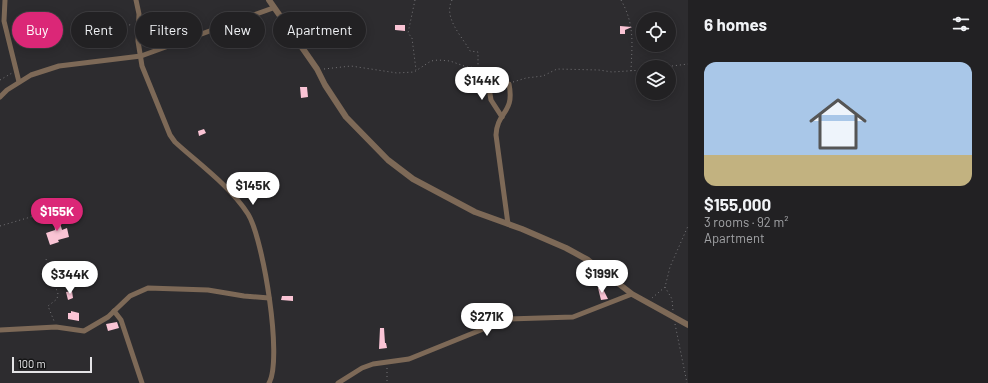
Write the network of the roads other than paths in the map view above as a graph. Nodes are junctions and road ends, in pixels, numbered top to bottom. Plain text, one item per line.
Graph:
1 (5, 0) edge
2 (136, 0) edge
3 (268, 0) edge
4 (273, 8) junction
5 (141, 56) junction
6 (487, 76) road end
7 (18, 82) junction
8 (509, 84) road end
9 (0, 97) edge
10 (502, 117) junction
11 (508, 224) junction
12 (632, 294) junction
13 (269, 298) junction
14 (114, 311) junction
15 (688, 325) edge
16 (0, 330) edge
17 (142, 383) edge
18 (268, 383) edge
19 (338, 383) edge

1 - 7 street
2 - 5 street
3 - 4 street
4 - 5 street
4 - 11 street
5 - 7 street
5 - 13 street
6 - 10 street
7 - 9 street
8 - 10 street
10 - 11 street
11 - 12 street
12 - 15 street
12 - 19 street
13 - 14 street
13 - 18 street
14 - 16 street
14 - 17 street

